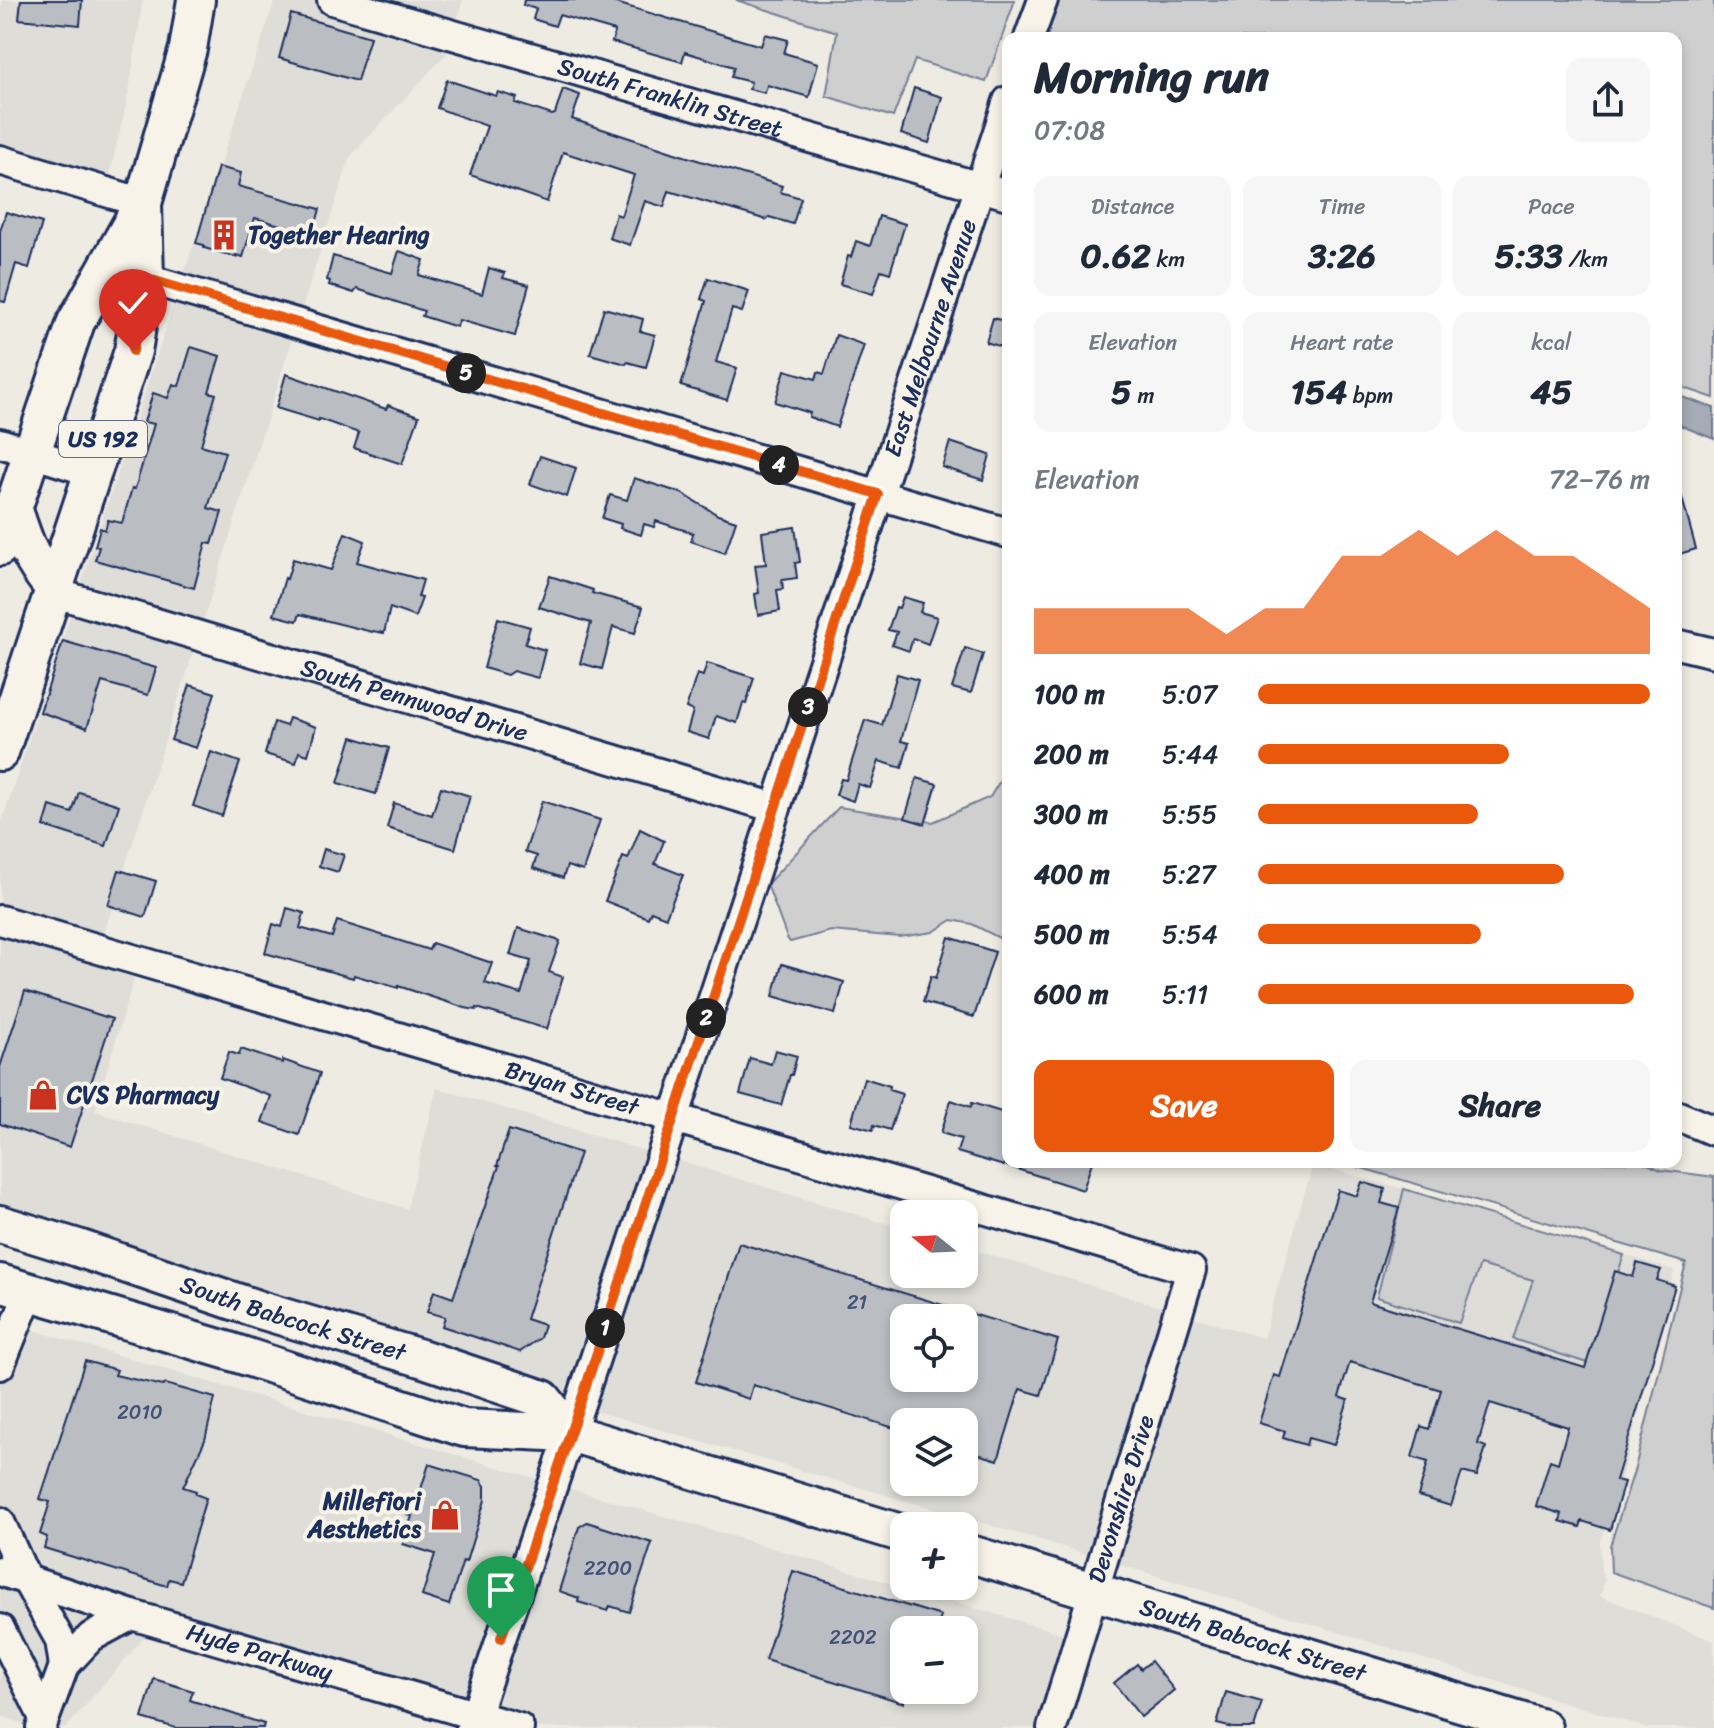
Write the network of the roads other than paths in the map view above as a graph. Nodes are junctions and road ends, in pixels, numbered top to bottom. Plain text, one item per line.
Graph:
1 (196, 0) edge
2 (332, 0) edge
3 (1043, 0) edge
4 (1031, 32) edge
5 (1002, 118) edge
6 (0, 160) edge
7 (978, 187) junction
8 (1002, 193) edge
9 (143, 203) junction
10 (106, 267) junction
11 (145, 278) junction
12 (16, 448) edge
13 (92, 472) junction
14 (878, 494) junction
15 (13, 507) junction
16 (1002, 531) edge
17 (0, 547) edge
18 (53, 590) junction
19 (1682, 645) edge
20 (1714, 653) edge
21 (0, 752) edge
22 (776, 808) junction
23 (0, 920) edge
24 (1682, 1118) edge
25 (673, 1119) junction
26 (1714, 1131) edge
27 (0, 1224) edge
28 (1191, 1270) joint
29 (15, 1288) edge
30 (0, 1365) edge
31 (570, 1433) junction
32 (0, 1522) edge
33 (890, 1530) edge
34 (978, 1556) edge
35 (13, 1575) edge
36 (1094, 1591) junction
37 (132, 1615) junction
38 (0, 1629) edge
39 (64, 1666) junction
40 (473, 1721) edge
41 (43, 1723) edge
42 (519, 1728) edge
43 (1052, 1728) edge
44 (1543, 1728) edge

1 - 9 main road, US 192
2 - 7 street, South Franklin Street
3 - 4 street
5 - 7 street, East Melbourne Avenue
6 - 9 street
7 - 8 street, South Franklin Street
7 - 14 street, East Melbourne Avenue
9 - 10 main road, US 192
9 - 11 main road, US 192
10 - 11 street
10 - 12 main road, US 192
11 - 13 main road, US 192
11 - 14 street
12 - 13 street
12 - 15 main road, US 192
13 - 18 main road, US 192
14 - 16 street
14 - 22 street, East Melbourne Avenue
15 - 17 main road, US 192
15 - 18 main road
18 - 21 main road, US 192
18 - 22 street, South Pennwood Drive
19 - 20 street
22 - 25 street, East Melbourne Avenue
23 - 25 street, Bryan Street
24 - 26 street
25 - 28 street, Bryan Street
25 - 31 street, East Melbourne Avenue
27 - 31 main road, South Babcock Street
28 - 36 street, Devonshire Drive
29 - 30 street
29 - 31 main road
31 - 33 main road
31 - 40 street, East Melbourne Avenue
32 - 35 street
34 - 36 main road, South Babcock Street
35 - 37 street, Hyde Parkway
35 - 39 street
36 - 43 street, Devonshire Drive
36 - 44 main road, South Babcock Street
37 - 39 street
37 - 40 street, Hyde Parkway
38 - 41 street
39 - 41 street
40 - 42 street, Hyde Parkway

